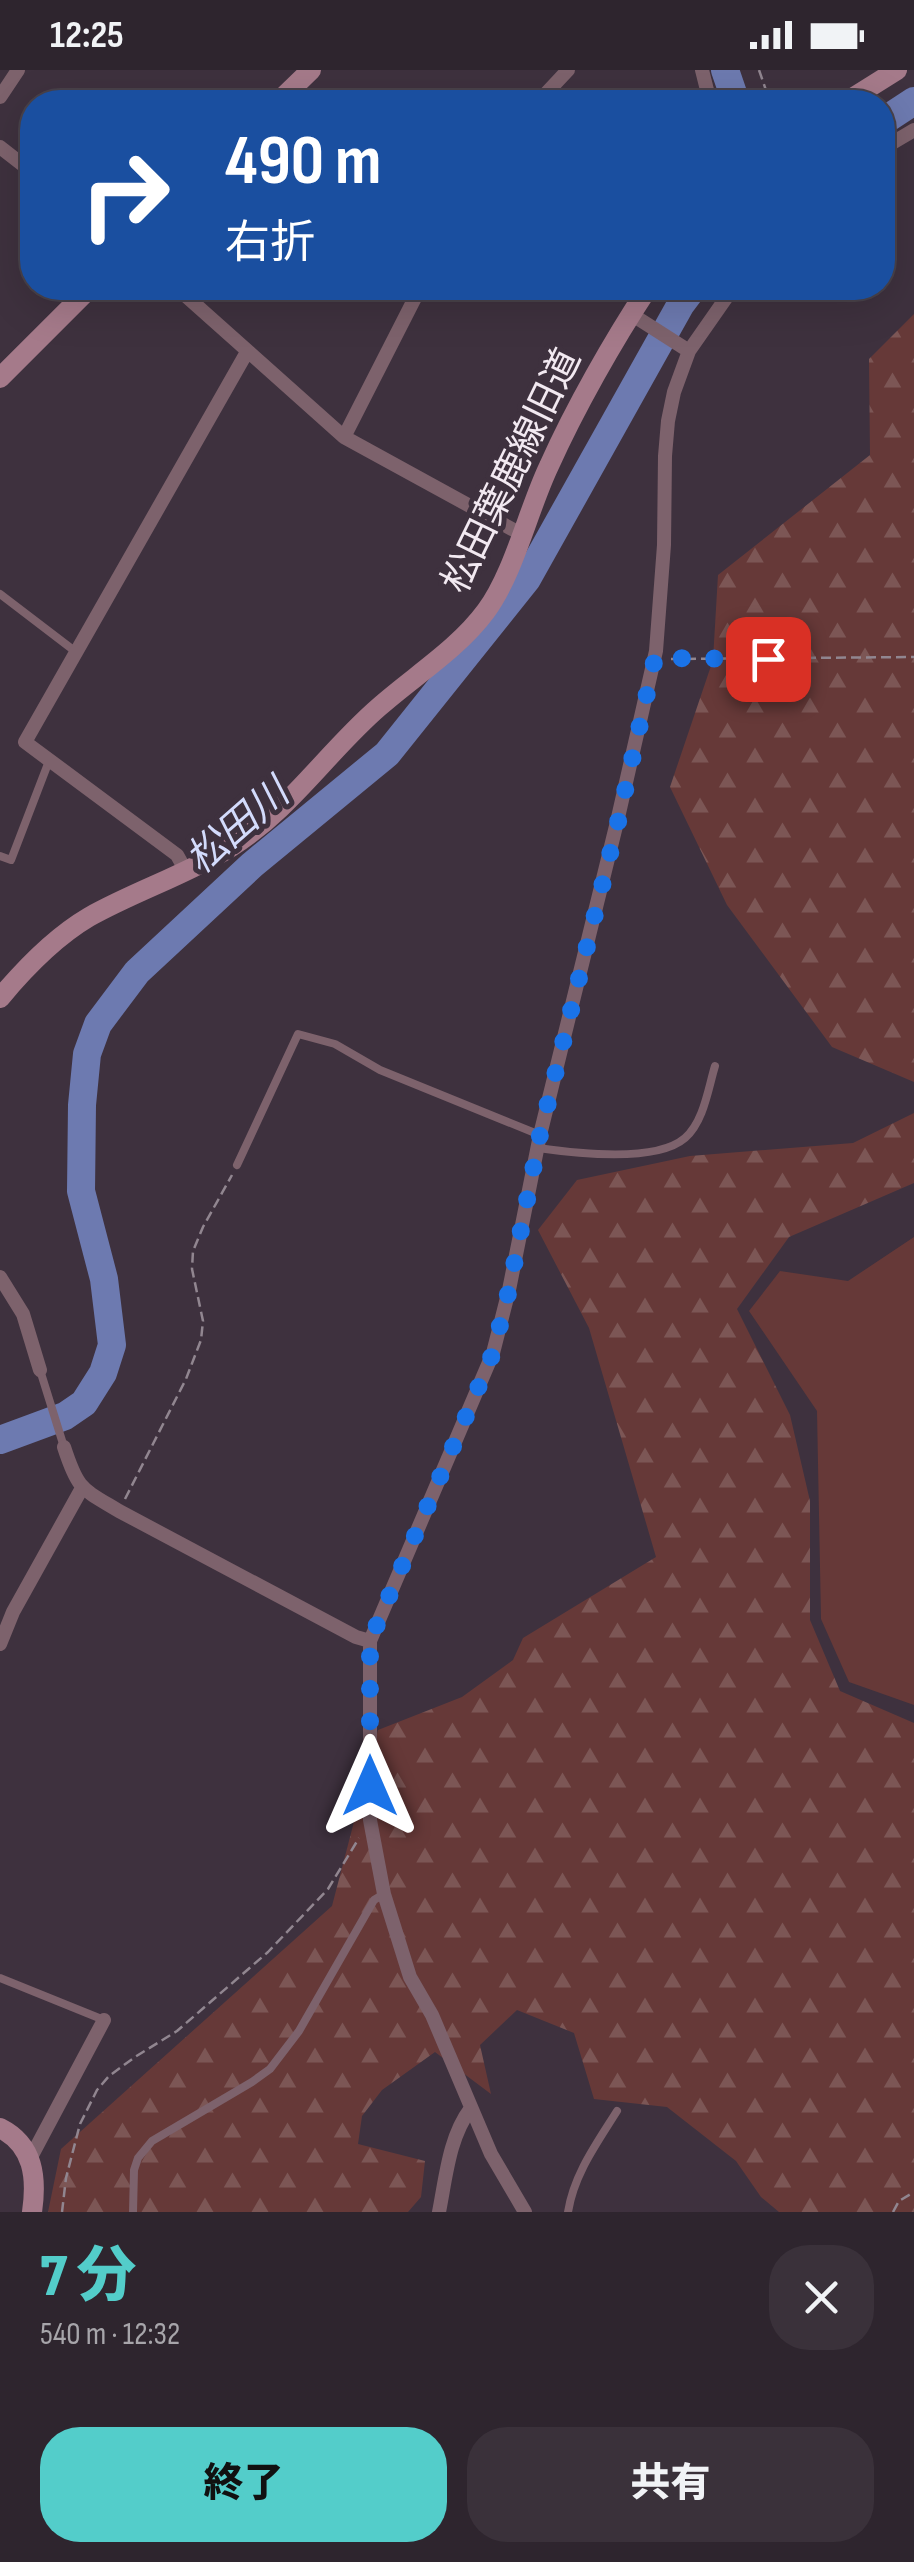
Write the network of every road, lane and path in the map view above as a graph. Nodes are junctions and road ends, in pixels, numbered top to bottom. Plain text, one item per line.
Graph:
1 (18, 70) edge
2 (311, 70) edge
3 (568, 70) edge
4 (898, 70) edge
5 (290, 90) edge
6 (549, 90) edge
7 (866, 90) edge
8 (0, 97) edge
9 (78, 300) edge
10 (190, 300) edge
11 (414, 300) edge
12 (643, 300) edge
13 (724, 300) edge
14 (635, 317) junction
15 (684, 348) junction
16 (247, 352) junction
17 (0, 378) edge
18 (344, 437) junction
19 (521, 534) junction
20 (0, 594) edge
21 (76, 652) junction
22 (914, 657) edge
23 (655, 658) junction
24 (49, 761) junction
25 (0, 856) edge
26 (186, 871) junction
27 (0, 998) edge
28 (714, 1066) dead end
29 (539, 1142) junction
30 (237, 1165) joint
31 (0, 1276) edge
32 (40, 1370) joint
33 (64, 1447) joint
34 (82, 1488) junction
35 (119, 1511) junction
36 (370, 1641) junction
37 (0, 1644) edge
38 (370, 1820) junction
39 (384, 1894) junction
40 (0, 1978) edge
41 (104, 2020) joint
42 (470, 2108) junction
43 (618, 2111) dead end
44 (0, 2128) edge
45 (30, 2159) junction
46 (914, 2192) edge
47 (32, 2212) edge
48 (62, 2212) edge
49 (132, 2212) edge
50 (439, 2212) edge
51 (524, 2212) edge
52 (568, 2212) edge
53 (893, 2212) edge

1 - 8 street
2 - 5 street
3 - 6 street
4 - 7 street
9 - 17 street
10 - 16 street
11 - 18 street
12 - 14 street, 松田葉鹿線旧道
13 - 15 street
14 - 15 street
14 - 19 street, 松田葉鹿線旧道
15 - 23 street
16 - 18 street
16 - 21 street
18 - 19 street
19 - 26 street, 松田葉鹿線旧道
20 - 21 lane
21 - 24 street
22 - 23 path
23 - 29 street
24 - 25 lane
24 - 26 street
26 - 27 street, 松田葉鹿線旧道
28 - 29 lane
29 - 30 lane
29 - 36 street
30 - 35 path
31 - 32 street
32 - 33 lane
33 - 34 street
34 - 35 street
34 - 37 street
35 - 36 street
36 - 38 street
38 - 39 street
38 - 48 path
39 - 42 street
39 - 49 lane
40 - 41 lane
41 - 45 street
42 - 50 street
42 - 51 street
43 - 52 lane
44 - 45 street
45 - 47 street
46 - 53 path

